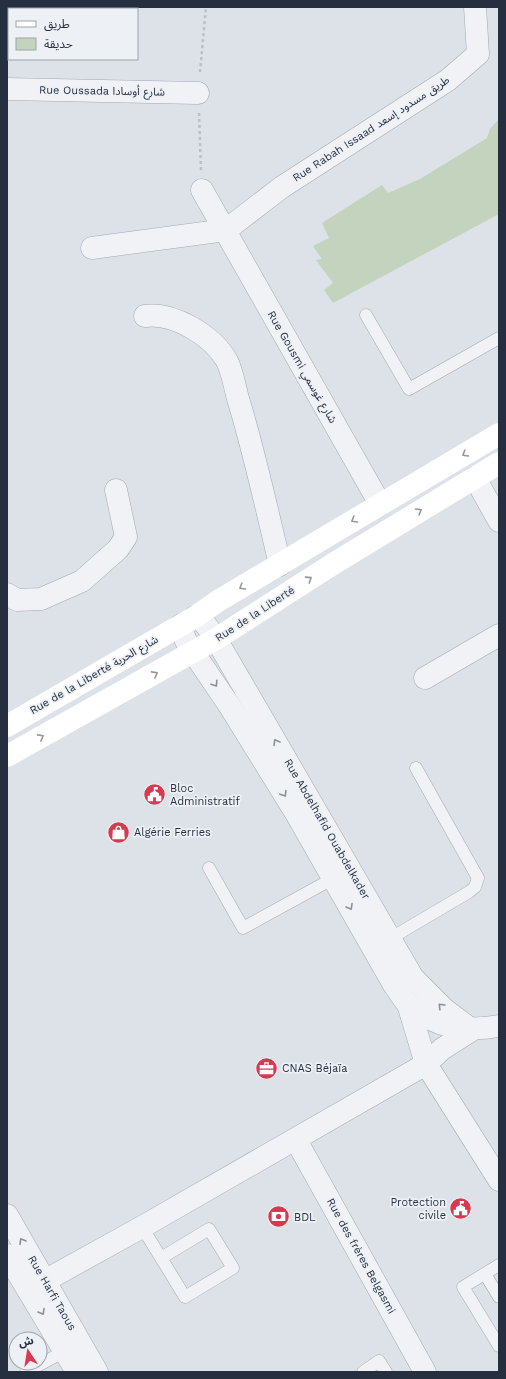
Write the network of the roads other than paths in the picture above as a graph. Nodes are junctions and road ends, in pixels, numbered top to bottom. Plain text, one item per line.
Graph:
1 (475, 7) edge
2 (7, 89) edge
3 (198, 93) dead end
4 (202, 190) dead end
5 (226, 230) junction
6 (92, 248) dead end
7 (366, 315) dead end
8 (145, 316) dead end
9 (499, 338) edge
10 (499, 434) edge
11 (498, 466) edge
12 (475, 478) junction
13 (116, 490) dead end
14 (380, 504) junction
15 (499, 521) edge
16 (280, 564) junction
17 (7, 594) edge
18 (188, 621) junction
19 (499, 635) edge
20 (216, 639) junction
21 (193, 652) junction
22 (425, 678) dead end
23 (7, 726) edge
24 (7, 756) edge
25 (416, 768) dead end
26 (209, 868) dead end
27 (334, 878) junction
28 (391, 938) junction
29 (408, 1004) junction
30 (499, 1026) edge
31 (472, 1030) junction
32 (426, 1064) junction
33 (296, 1140) junction
34 (499, 1180) edge
35 (7, 1215) edge
36 (142, 1227) junction
37 (7, 1255) edge
38 (161, 1258) junction
39 (499, 1265) edge
40 (485, 1274) junction
41 (37, 1285) junction
42 (499, 1297) edge
43 (499, 1346) edge
44 (65, 1352) junction
45 (26, 1372) edge
46 (77, 1372) edge
47 (97, 1372) edge
48 (363, 1372) edge
49 (386, 1372) edge
50 (425, 1372) edge

1 - 5 street, Rue Rabah Issaad طريق مسدود إسعد
2 - 3 street, Rue Oussada شارع أوسادا
4 - 5 street, Rue Gousmi شارع غوسمي
5 - 6 street
5 - 14 street, Rue Gousmi شارع غوسمي
7 - 9 lane
8 - 16 street
10 -> 14 main road
11 - 12 main road, Rue de la Liberté
12 - 15 street
20 -> 12 main road, Rue de la Liberté
13 - 17 street
14 -> 16 main road
16 -> 18 main road
18 - 20 street, Rue Abdelhafid Ouabdelkader
18 - 21 street, Rue Abdelhafid Ouabdelkader
18 - 23 main road, Rue de la Liberté شارع الحرية
19 - 22 street
20 - 21 main road, Rue de la Liberté
28 -> 20 street, Rue Abdelhafid Ouabdelkader
24 -> 21 main road, Rue de la Liberté
21 -> 27 street, Rue Abdelhafid Ouabdelkader
25 - 28 lane
26 - 27 lane
27 -> 29 street, Rue Abdelhafid Ouabdelkader
31 -> 28 street, Rue Abdelhafid Ouabdelkader
29 - 31 street, Rue Abdelhafid Ouabdelkader
29 - 32 street, Rue Abdelhafid Ouabdelkader
30 - 31 street, Rue Abdelhafid Ouabdelkader
31 - 32 street, Rue Abdelhafid Ouabdelkader
32 - 33 street
32 - 34 street
33 - 36 street
33 - 50 street, Rue des frères Belgasmi
41 -> 35 street, Rue Harfi Taous
36 - 38 lane
36 - 41 street
37 - 41 street, Rue Harfi Taous
38 - 38 lane
39 - 40 lane
40 - 42 lane
40 - 43 lane
41 -> 44 street, Rue Harfi Taous
41 - 47 street, Rue Harfi Taous
44 - 45 lane
44 - 46 street, Rue Harfi Taous
48 - 49 lane

